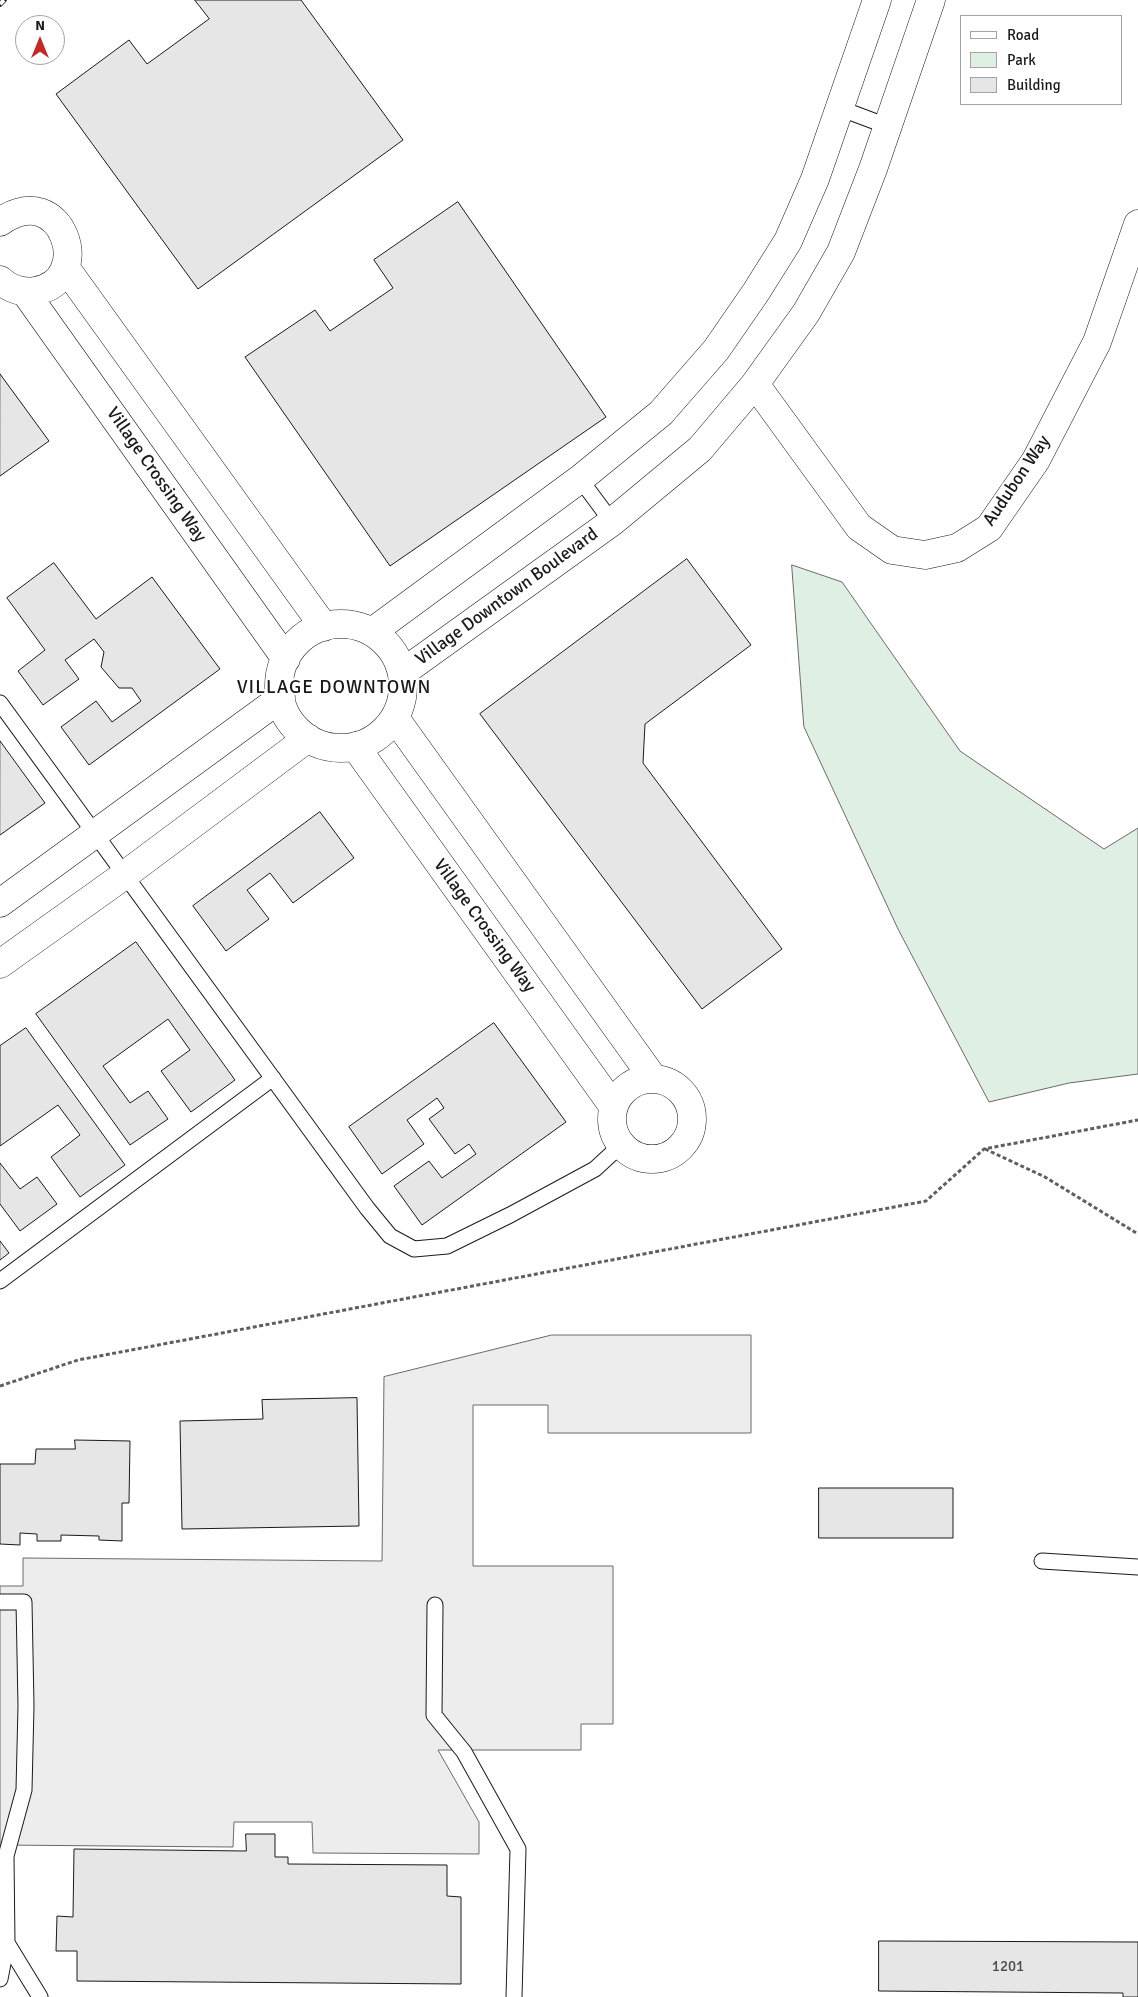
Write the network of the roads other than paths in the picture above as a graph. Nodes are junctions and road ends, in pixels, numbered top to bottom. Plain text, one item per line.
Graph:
1 (877, 0) edge
2 (930, 0) edge
3 (839, 108) junction
4 (887, 126) junction
5 (0, 222) edge
6 (1138, 224) edge
7 (65, 267) junction
8 (0, 280) edge
9 (25, 292) junction
10 (755, 384) junction
11 (580, 479) junction
12 (612, 522) junction
13 (324, 626) junction
14 (372, 632) junction
15 (286, 659) junction
16 (402, 673) junction
17 (281, 698) junction
18 (0, 703) edge
19 (395, 718) junction
20 (308, 738) junction
21 (355, 746) junction
22 (96, 833) junction
23 (126, 874) junction
24 (0, 903) edge
25 (0, 964) edge
26 (273, 1078) junction
27 (653, 1078) junction
28 (613, 1106) junction
29 (621, 1145) junction
30 (0, 1281) edge
31 (1042, 1561) dead end
32 (1138, 1567) edge
33 (0, 1602) edge
34 (434, 1605) dead end
35 (3, 1850) edge
36 (7, 1943) junction
37 (0, 1979) edge
38 (40, 1997) edge
39 (514, 1997) edge

1 - 3 street
2 - 4 street, Village Downtown Boulevard
3 - 4 lane
3 - 11 street
4 - 10 street, Village Downtown Boulevard
5 - 7 street
6 - 10 street, Audubon Way
7 - 9 street
7 - 13 street
8 - 9 street
9 - 15 street, Village Crossing Way
10 - 12 street, Village Downtown Boulevard
11 - 12 lane, Village Downtown Boulevard
11 - 14 street
12 - 16 street, Village Downtown Boulevard
13 - 14 street, Village Downtown Boulevard
13 - 15 street, Village Downtown Boulevard
14 - 16 street, Village Downtown Boulevard
15 - 17 street, Village Downtown Boulevard
16 - 19 street, Village Downtown Boulevard
17 - 20 street, Village Downtown Boulevard
17 - 22 street
18 - 22 lane
19 - 21 street, Village Downtown Boulevard
19 - 27 street
20 - 21 street, Village Downtown Boulevard
20 - 23 street
21 - 28 street, Village Crossing Way
22 - 23 lane
22 - 24 street
23 - 25 street
23 - 26 lane
26 - 29 lane
26 - 30 lane
27 - 28 street
27 - 29 street
28 - 29 street
31 - 32 lane
33 - 35 lane
34 - 39 lane
35 - 36 lane
36 - 37 lane
36 - 38 lane

